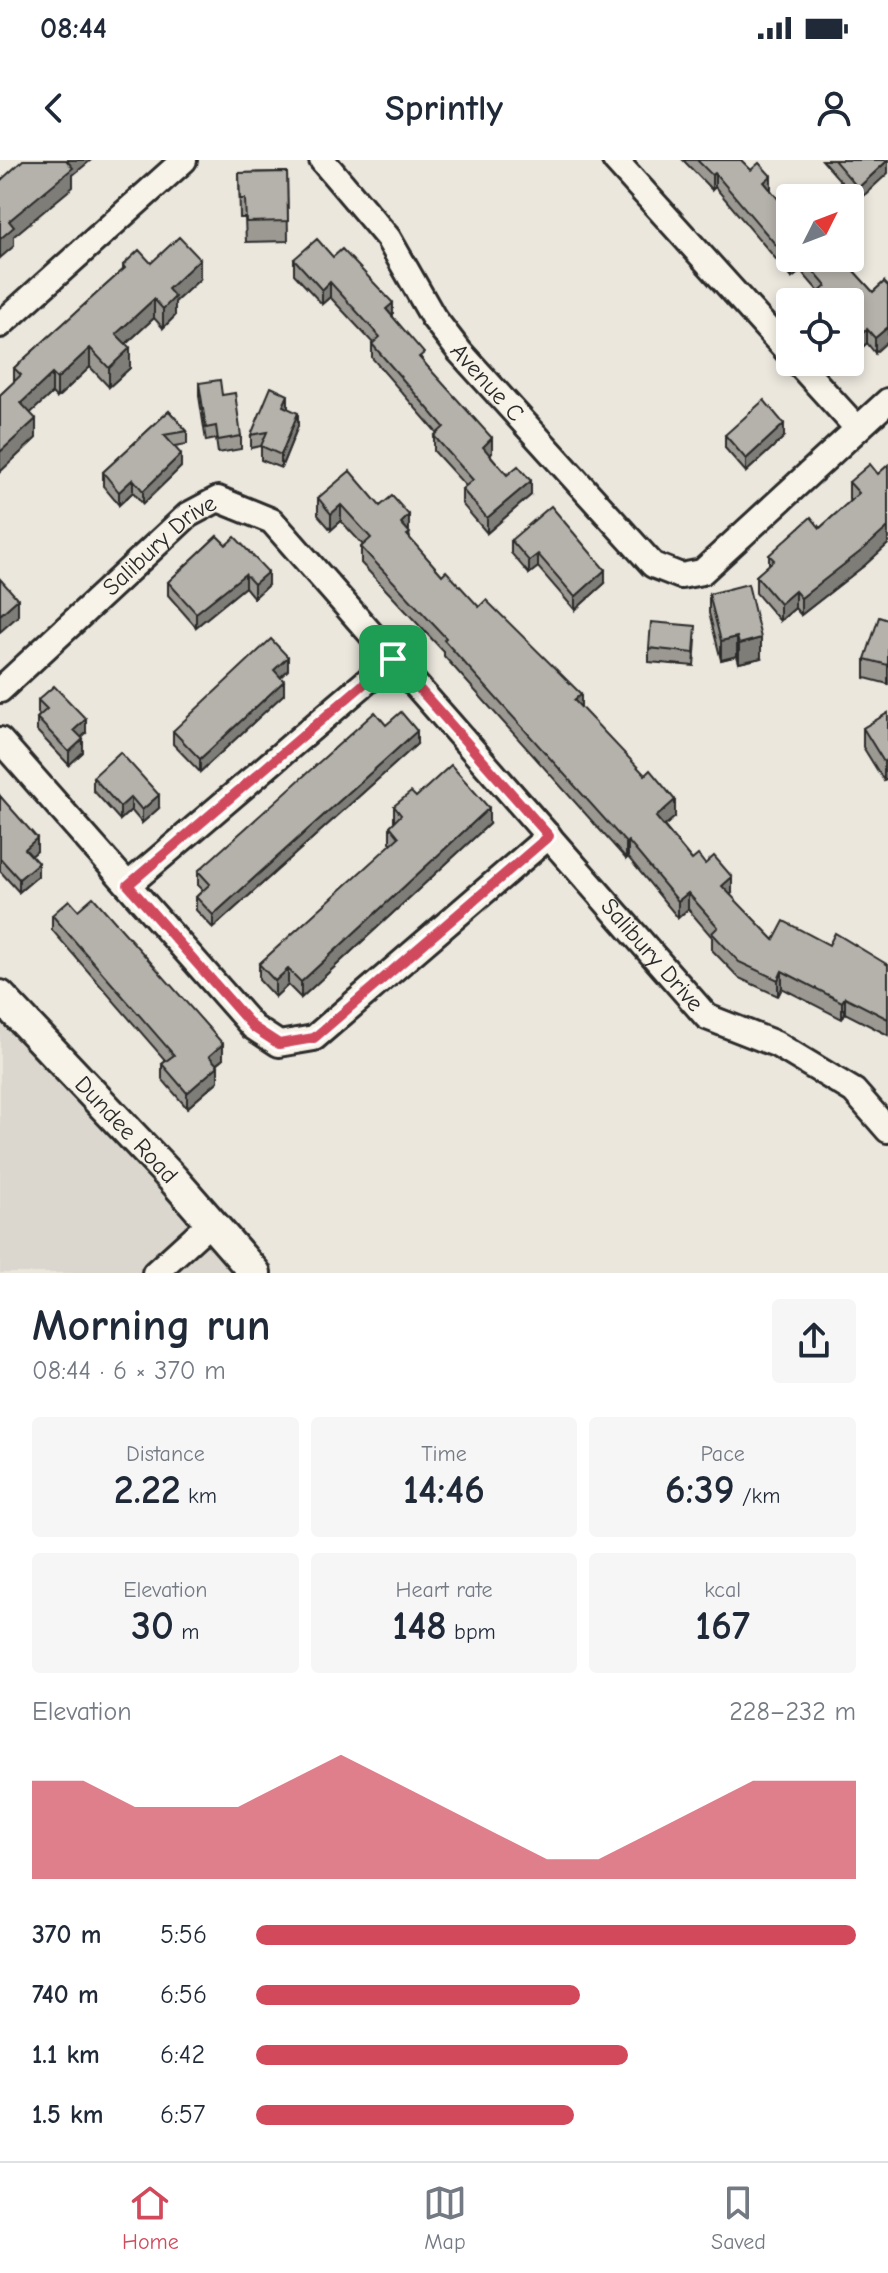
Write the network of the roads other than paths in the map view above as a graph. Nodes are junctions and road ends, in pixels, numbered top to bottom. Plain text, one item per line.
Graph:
1 (184, 160) edge
2 (322, 160) edge
3 (615, 160) edge
4 (0, 325) edge
5 (776, 338) edge
6 (810, 376) edge
7 (888, 401) edge
8 (857, 428) junction
9 (393, 659) junction
10 (0, 690) edge
11 (0, 740) edge
12 (549, 836) junction
13 (128, 885) junction
14 (0, 996) edge
15 (888, 1130) edge
16 (211, 1222) junction
17 (257, 1271) edge
18 (155, 1273) edge

1 - 4 street
2 - 8 street, Avenue C
3 - 5 street
6 - 8 street
7 - 8 street
9 - 10 street, Salibury Drive
9 - 12 street, Salibury Drive
9 - 13 street
11 - 13 street
12 - 13 street
12 - 15 street, Salibury Drive
14 - 16 main road, Dundee Road
16 - 17 main road, Dundee Road
16 - 18 street

